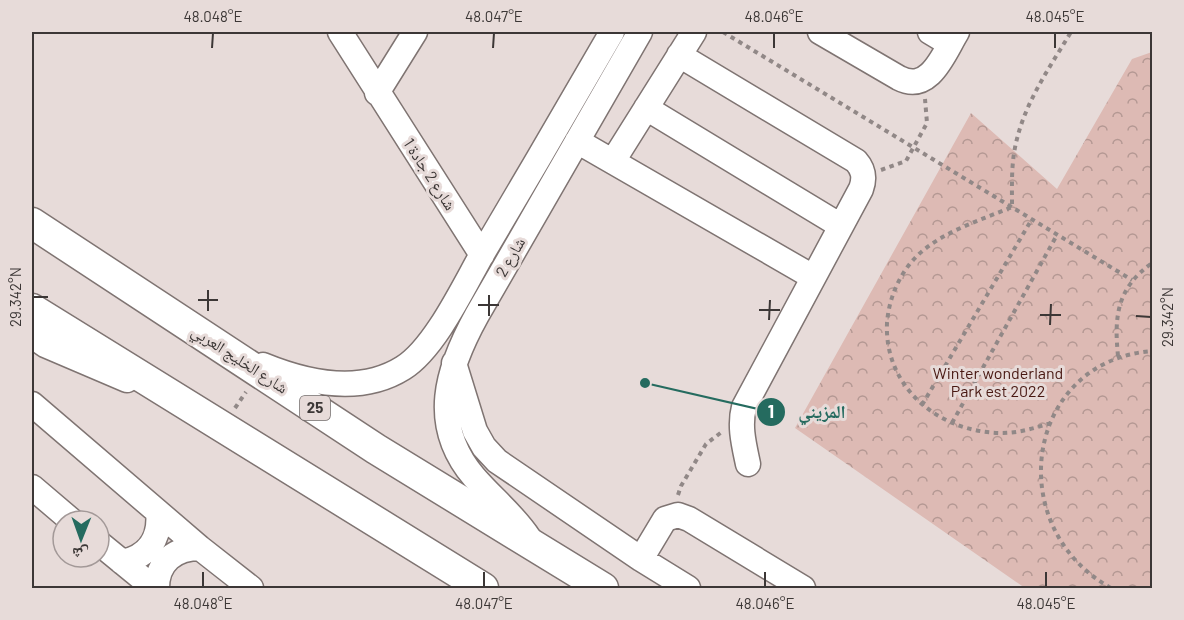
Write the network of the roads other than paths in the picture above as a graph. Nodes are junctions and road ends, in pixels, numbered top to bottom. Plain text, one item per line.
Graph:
1 (340, 32) edge
2 (415, 32) edge
3 (612, 32) edge
4 (640, 32) edge
5 (694, 32) edge
6 (820, 32) edge
7 (946, 36) edge
8 (679, 55) junction
9 (377, 93) junction
10 (646, 108) junction
11 (577, 141) junction
12 (613, 161) junction
13 (32, 203) edge
14 (32, 223) edge
15 (841, 226) junction
16 (60, 241) junction
17 (486, 248) junction
18 (512, 252) junction
19 (813, 278) junction
20 (32, 309) edge
21 (32, 336) edge
22 (220, 346) junction
23 (453, 363) junction
24 (32, 404) edge
25 (182, 404) junction
26 (748, 464) dead end
27 (32, 487) edge
28 (58, 509) edge
29 (158, 512) junction
30 (398, 534) junction
31 (534, 545) junction
32 (200, 548) junction
33 (111, 553) edge
34 (641, 559) junction
35 (122, 562) junction
36 (155, 588) edge
37 (251, 588) edge
38 (455, 588) edge
39 (483, 588) edge
40 (603, 588) edge
41 (688, 588) edge
42 (803, 588) edge

1 - 9 street, شارع 2 جادة 1
2 - 9 street
3 - 17 street, شارع 2
4 - 11 street, شارع 2
5 - 8 street
6 - 7 street
8 - 10 street
8 - 15 street
9 - 17 street, شارع 2 جادة 1
10 - 12 street
10 - 15 street
11 - 12 street
11 - 18 street, شارع 2
12 - 19 street
13 - 16 main road
14 - 16 main road, شارع الخليج العربي / 25
15 - 19 street
16 - 22 main road, شارع الخليج العربي / 25
17 - 18 street
17 - 22 street, شارع 2
18 - 23 street, شارع 2
19 - 26 street
20 - 25 main road
21 - 25 street
22 - 31 main road, شارع الخليج العربي / 25
23 - 31 street, شارع 2
23 - 34 street
24 - 29 street
25 - 30 main road
27 - 28 street
29 - 32 street
29 - 35 street
30 - 38 street
30 - 39 main road
31 - 40 main road, شارع الخليج العربي / 25
32 - 36 street
32 - 37 street
33 - 35 street
34 - 41 street
34 - 42 street
35 - 36 street

